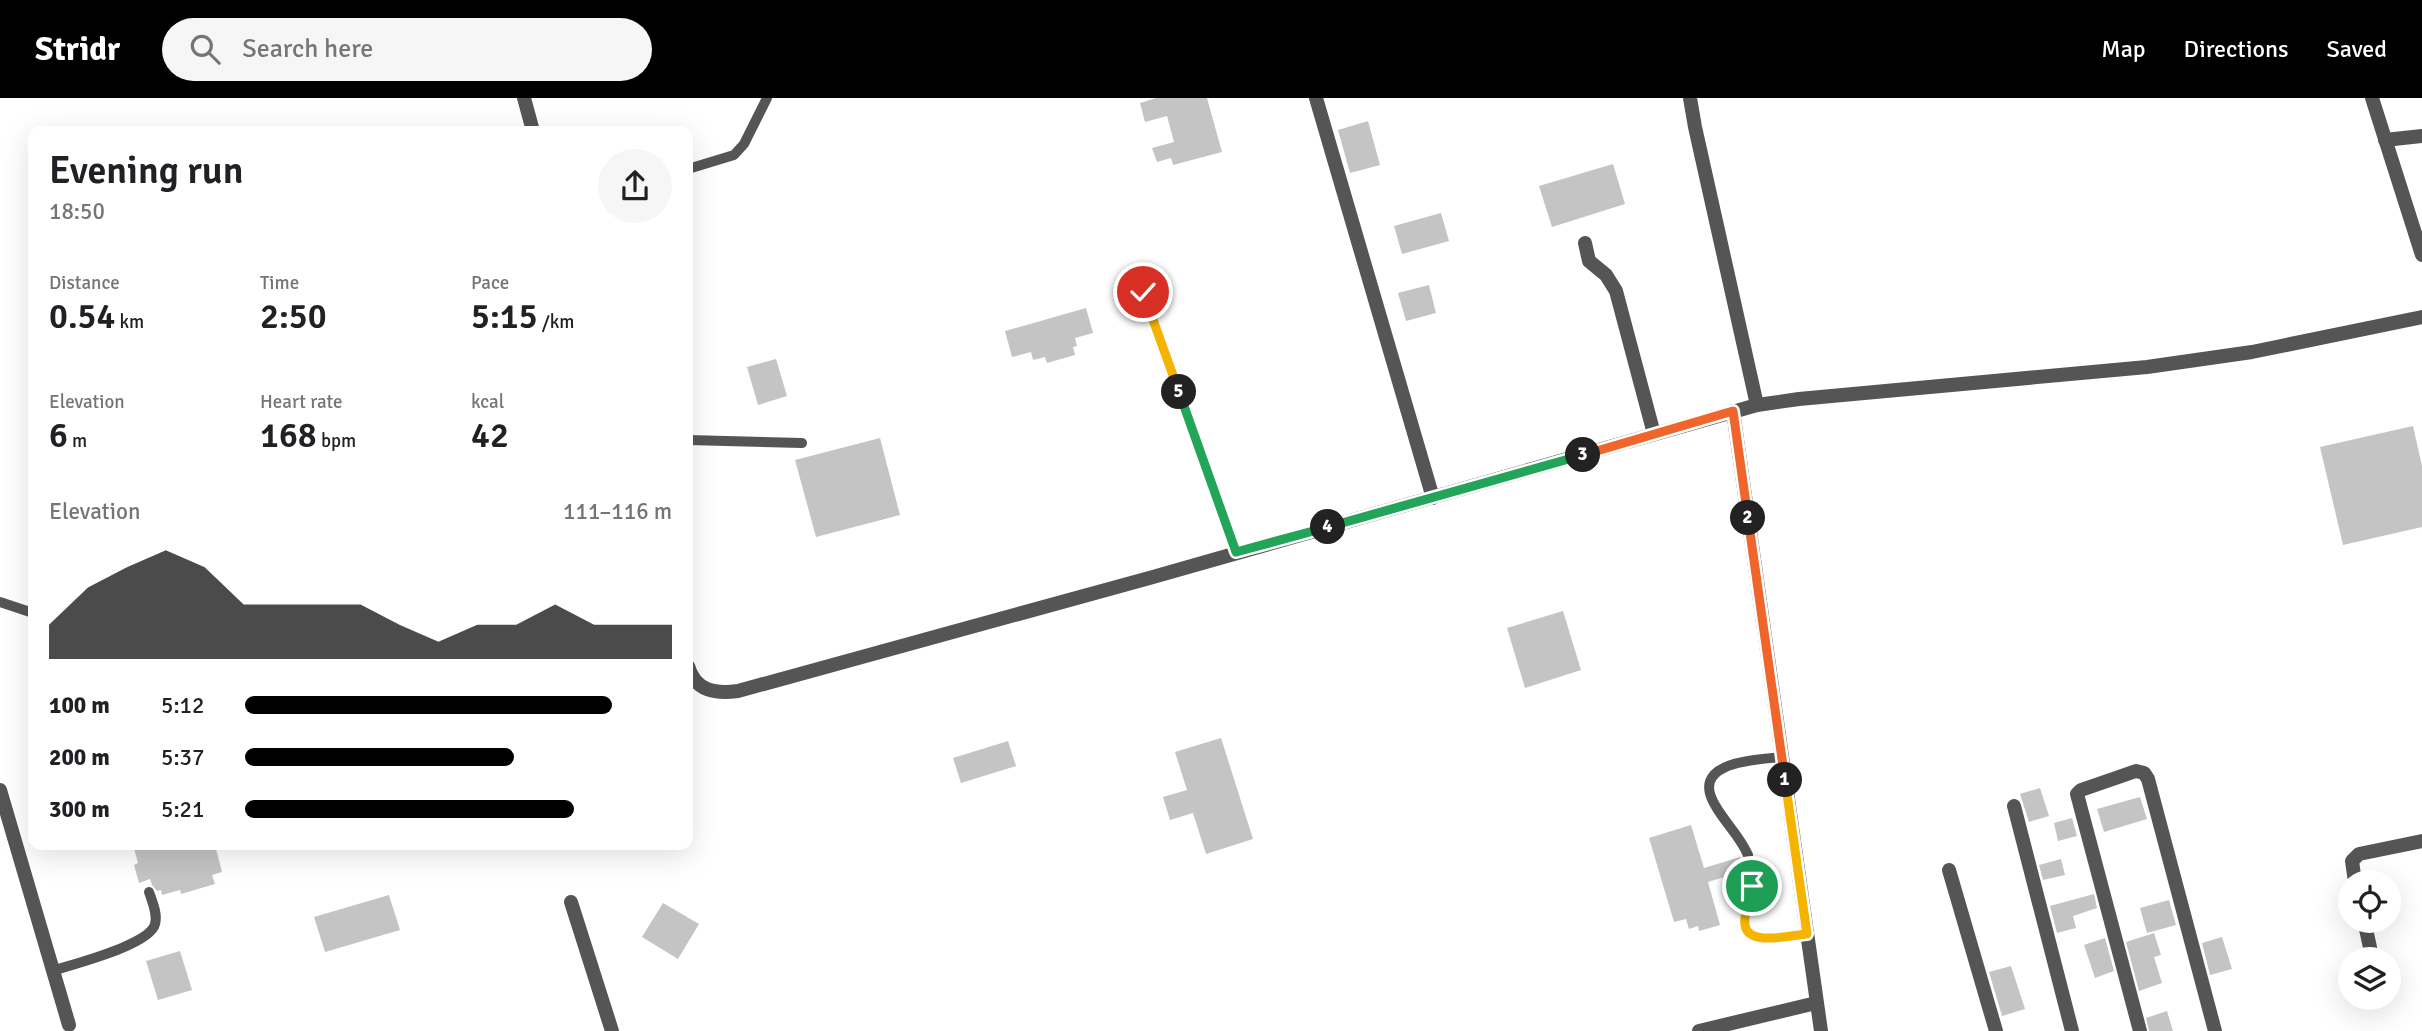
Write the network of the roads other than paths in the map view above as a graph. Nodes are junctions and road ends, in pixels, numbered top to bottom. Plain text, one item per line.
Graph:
1 (524, 98) edge
2 (767, 98) edge
3 (1316, 98) edge
4 (1690, 98) edge
5 (2372, 98) edge
6 (532, 126) edge
7 (2422, 136) edge
8 (2385, 140) junction
9 (693, 167) edge
10 (1585, 243) dead end
11 (2422, 255) edge
12 (1143, 292) dead end
13 (2422, 317) edge
14 (1757, 405) junction
15 (1733, 411) junction
16 (1654, 434) junction
17 (693, 440) edge
18 (802, 443) dead end
19 (1433, 498) junction
20 (1236, 552) junction
21 (0, 602) edge
22 (28, 611) edge
23 (693, 678) edge
24 (1782, 757) junction
25 (0, 790) edge
26 (2014, 806) dead end
27 (2422, 841) edge
28 (1748, 855) dead end
29 (1752, 869) dead end
30 (1949, 870) dead end
31 (2354, 870) edge
32 (149, 892) dead end
33 (571, 902) dead end
34 (1807, 934) junction
35 (52, 971) junction
36 (1816, 1003) junction
37 (69, 1025) dead end
38 (612, 1031) edge
39 (1699, 1031) edge
40 (1821, 1031) edge
41 (1996, 1031) edge
42 (2072, 1031) edge
43 (2140, 1031) edge
44 (2215, 1031) edge

1 - 6 street
2 - 9 lane
3 - 19 street
4 - 14 street
5 - 8 street
7 - 8 street
8 - 11 street
10 - 16 street
12 - 20 lane
13 - 14 street
14 - 15 street
15 - 16 street
15 - 24 street
16 - 19 street
17 - 18 lane
19 - 20 street
20 - 23 street
21 - 22 lane
24 - 28 lane
24 - 34 street
25 - 35 street
26 - 42 street
27 - 31 street
29 - 34 lane
30 - 41 street
32 - 35 lane
33 - 38 street
34 - 36 street
35 - 37 street
36 - 39 street
36 - 40 street
43 - 44 street

